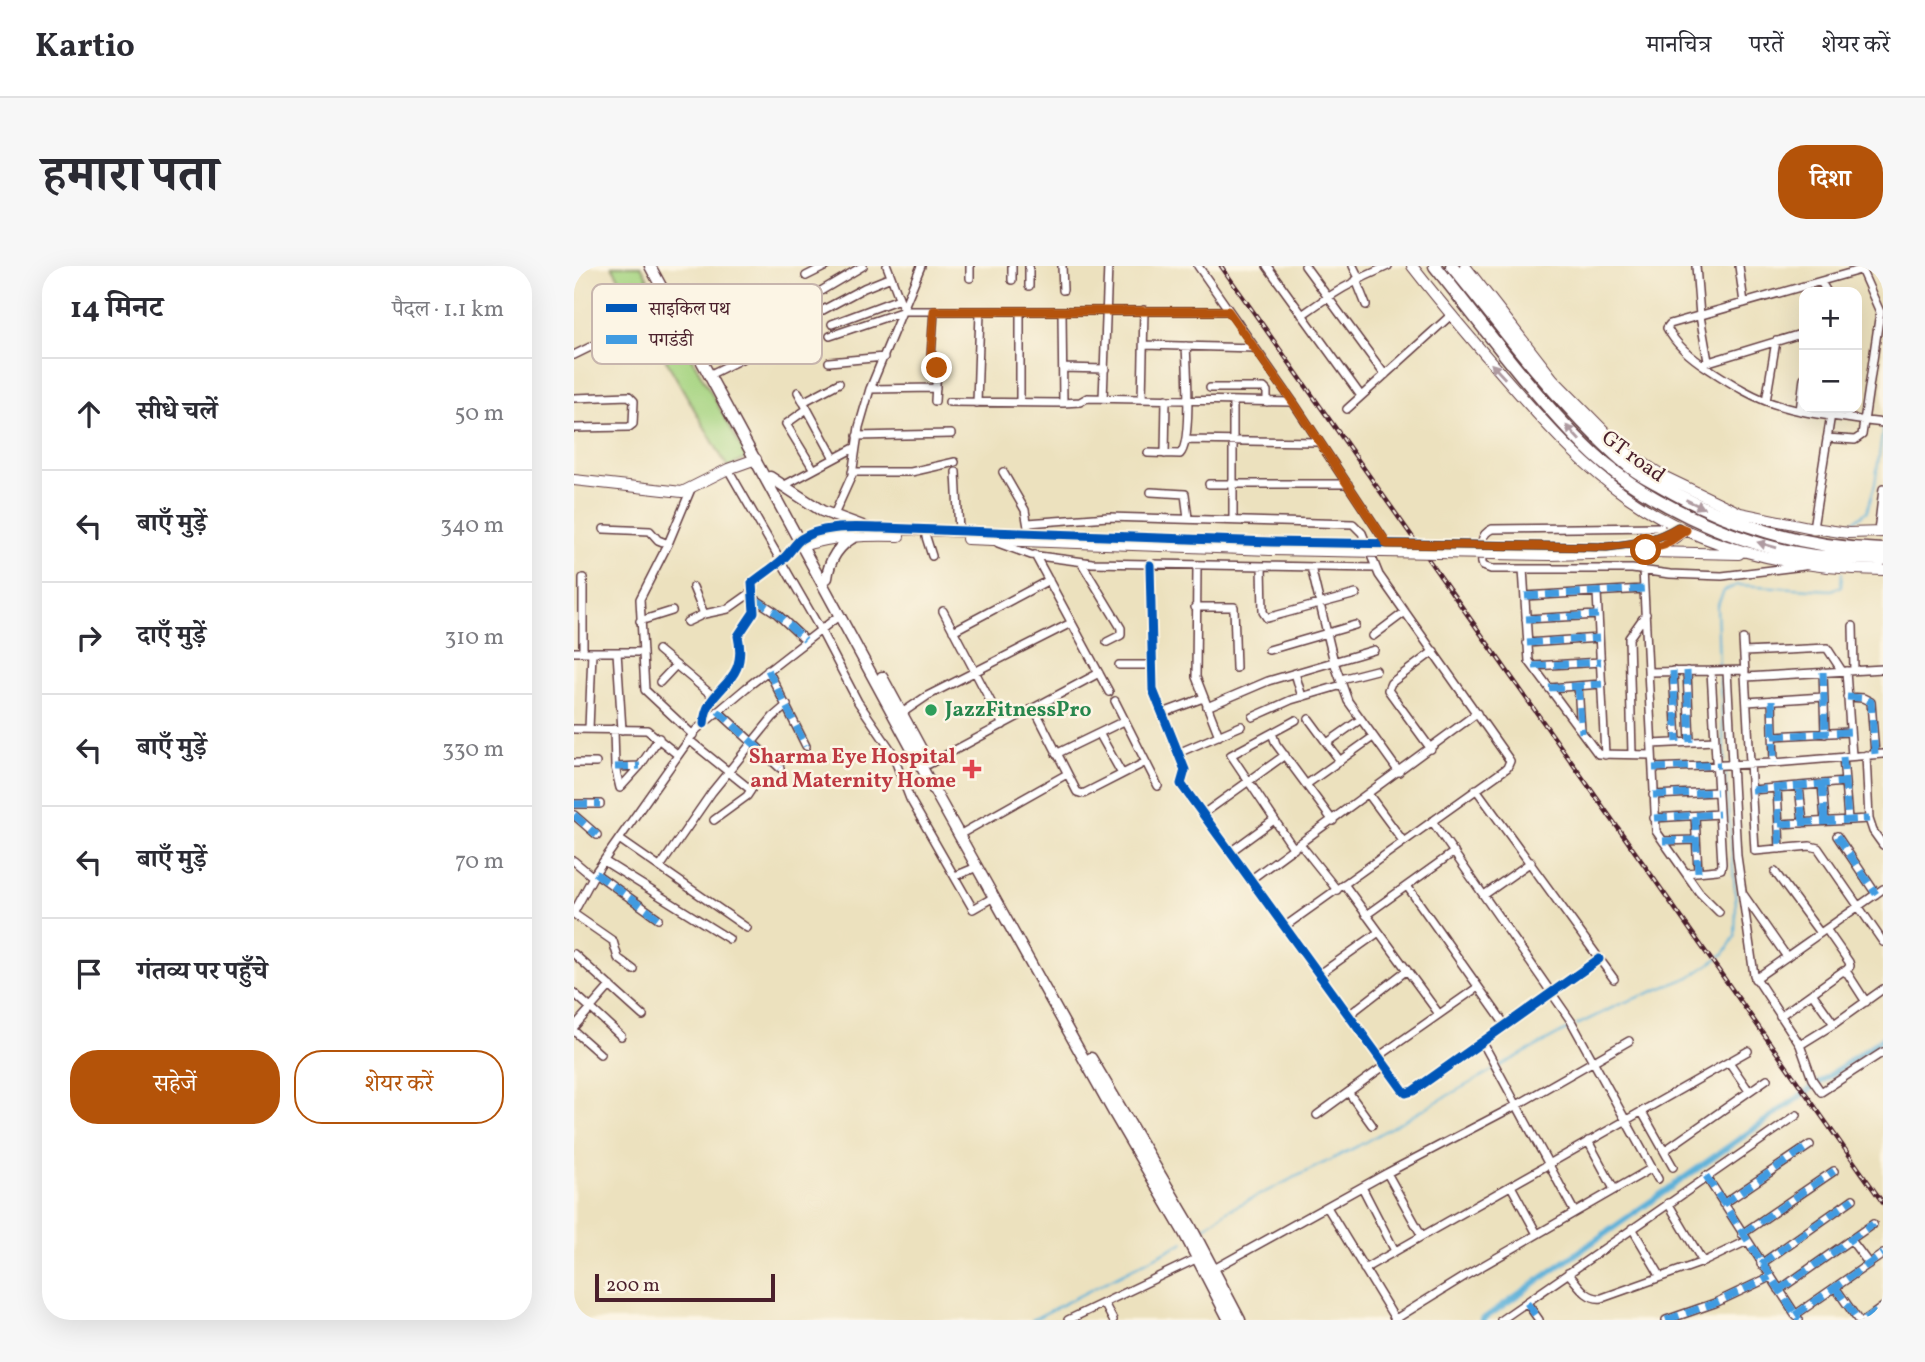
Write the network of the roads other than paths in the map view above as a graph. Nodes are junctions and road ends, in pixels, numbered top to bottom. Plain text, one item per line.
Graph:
1 (649, 266) edge
2 (825, 266) edge
3 (863, 266) edge
4 (887, 266) edge
5 (921, 266) edge
6 (970, 266) edge
7 (1012, 266) edge
8 (1029, 266) edge
9 (1062, 266) edge
10 (1108, 266) edge
11 (1198, 266) edge
12 (1267, 266) edge
13 (1305, 266) edge
14 (1353, 266) edge
15 (1388, 266) edge
16 (1412, 266) edge
17 (1434, 266) edge
18 (1696, 266) edge
19 (1739, 266) edge
20 (1463, 268) edge
21 (1860, 268) edge
22 (806, 276) dead end
23 (891, 277) junction
24 (970, 278) dead end
25 (1357, 279) junction
26 (1012, 280) dead end
27 (1821, 282) junction
28 (659, 284) edge
29 (1441, 285) dead end
30 (1029, 286) dead end
31 (1824, 287) edge
32 (822, 290) edge
33 (1063, 290) dead end
34 (1432, 291) junction
35 (1327, 297) junction
36 (900, 299) junction
37 (1744, 303) junction
38 (1366, 305) dead end
39 (823, 310) dead end
40 (1144, 310) junction
41 (904, 311) junction
42 (934, 311) junction
43 (1106, 311) junction
44 (1228, 311) junction
45 (980, 312) junction
46 (1020, 312) junction
47 (1062, 312) junction
48 (1302, 315) junction
49 (1450, 316) junction
50 (1700, 316) junction
51 (832, 324) dead end
52 (1799, 334) edge
53 (830, 336) dead end
54 (1776, 341) junction
55 (1144, 345) junction
56 (592, 346) edge
57 (1186, 346) junction
58 (1255, 348) junction
59 (574, 355) edge
60 (884, 357) junction
61 (829, 362) dead end
62 (1705, 363) junction
63 (703, 364) edge
64 (731, 364) edge
65 (1063, 368) junction
66 (1105, 369) junction
67 (709, 375) junction
68 (1385, 375) junction
69 (839, 383) dead end
70 (936, 388) junction
71 (1210, 388) dead end
72 (870, 389) junction
73 (798, 392) dead end
74 (1361, 396) junction
75 (574, 398) edge
76 (1103, 399) junction
77 (1142, 399) junction
78 (1166, 399) junction
79 (1188, 400) junction
80 (935, 401) dead end
81 (1766, 401) junction
82 (949, 402) dead end
83 (1020, 402) junction
84 (1233, 402) junction
85 (1267, 402) junction
86 (1293, 402) junction
87 (977, 403) junction
88 (1063, 403) junction
89 (805, 405) junction
90 (1347, 409) dead end
91 (1799, 411) edge
92 (1832, 413) edge
93 (1839, 413) edge
94 (1864, 420) junction
95 (1883, 422) edge
96 (574, 429) edge
97 (951, 434) dead end
98 (857, 436) junction
99 (1827, 438) junction
100 (1186, 440) junction
101 (1233, 442) junction
102 (1319, 442) junction
103 (856, 447) junction
104 (1147, 453) dead end
105 (1165, 454) junction
106 (834, 458) junction
107 (955, 462) dead end
108 (758, 463) junction
109 (813, 468) junction
110 (728, 469) junction
111 (852, 472) junction
112 (956, 472) dead end
113 (1003, 472) dead end
114 (770, 477) junction
115 (574, 480) edge
116 (1233, 483) junction
117 (1209, 484) dead end
118 (1348, 484) junction
119 (783, 486) junction
120 (691, 489) junction
121 (1883, 489) edge
122 (1151, 492) dead end
123 (1647, 510) junction
124 (833, 516) junction
125 (1188, 518) junction
126 (1233, 520) junction
127 (868, 528) junction
128 (1682, 528) junction
129 (1814, 528) junction
130 (604, 529) dead end
131 (1029, 529) junction
132 (881, 532) junction
133 (959, 532) junction
134 (1661, 532) junction
135 (1880, 532) edge
136 (856, 536) junction
137 (926, 537) junction
138 (990, 540) junction
139 (801, 543) junction
140 (668, 544) junction
141 (1387, 544) junction
142 (1271, 546) junction
143 (1883, 550) edge
144 (1550, 551) junction
145 (1631, 553) junction
146 (1750, 553) junction
147 (1035, 555) junction
148 (932, 556) dead end
149 (1883, 559) edge
150 (781, 561) junction
151 (1081, 562) junction
152 (1150, 565) junction
153 (1262, 565) junction
154 (1196, 566) junction
155 (1808, 566) junction
156 (1311, 567) junction
157 (1376, 568) junction
158 (1522, 569) junction
159 (1643, 569) junction
160 (1883, 570) edge
161 (583, 578) dead end
162 (827, 578) junction
163 (1049, 580) junction
164 (693, 587) dead end
165 (1644, 589) junction
166 (1597, 592) junction
167 (1356, 594) dead end
168 (754, 596) junction
169 (1525, 596) junction
170 (1319, 605) junction
171 (1195, 607) junction
172 (583, 610) junction
173 (574, 611) edge
174 (672, 611) dead end
175 (943, 611) dead end
176 (1405, 612) junction
177 (705, 614) junction
178 (1646, 614) junction
179 (840, 615) junction
180 (1598, 615) junction
181 (1526, 619) junction
182 (640, 621) junction
183 (687, 622) dead end
184 (1071, 623) junction
185 (1355, 625) dead end
186 (1853, 626) dead end
187 (820, 629) junction
188 (953, 631) junction
189 (1326, 632) junction
190 (1373, 636) dead end
191 (1599, 638) junction
192 (1743, 639) dead end
193 (805, 640) junction
194 (1107, 642) dead end
195 (1527, 643) junction
196 (658, 650) dead end
197 (1269, 650) dead end
198 (1374, 650) dead end
199 (1434, 651) junction
200 (574, 652) edge
201 (587, 652) junction
202 (617, 652) junction
203 (641, 652) junction
204 (1744, 652) junction
205 (1335, 662) junction
206 (1601, 662) junction
207 (676, 665) junction
208 (1119, 665) dead end
209 (1152, 666) junction
210 (1533, 666) junction
211 (1236, 668) dead end
212 (1883, 669) edge
213 (768, 670) junction
214 (1376, 670) dead end
215 (1847, 670) junction
216 (1673, 671) junction
217 (1687, 671) junction
218 (1713, 671) junction
219 (1726, 671) junction
220 (975, 672) junction
221 (1649, 672) junction
222 (1823, 672) junction
223 (1099, 673) junction
224 (1295, 673) junction
225 (1745, 673) junction
226 (660, 682) dead end
227 (1342, 682) junction
228 (1602, 684) junction
229 (1578, 686) junction
230 (1549, 688) junction
231 (1110, 692) dead end
232 (1302, 697) junction
233 (1823, 697) junction
234 (1847, 697) junction
235 (714, 698) junction
236 (1203, 698) junction
237 (1772, 700) junction
238 (1115, 701) dead end
239 (1747, 702) junction
240 (787, 705) junction
241 (1034, 708) junction
242 (1207, 708) junction
243 (718, 711) junction
244 (902, 713) junction
245 (1164, 713) junction
246 (1477, 713) junction
247 (1253, 717) dead end
248 (1309, 719) dead end
249 (1361, 719) junction
250 (1296, 720) dead end
251 (1124, 721) junction
252 (704, 724) junction
253 (1003, 724) junction
254 (1241, 726) dead end
255 (574, 729) edge
256 (589, 729) junction
257 (618, 729) junction
258 (1850, 732) junction
259 (1099, 733) junction
260 (1272, 733) junction
261 (1582, 733) junction
262 (1825, 734) junction
263 (1219, 736) junction
264 (1773, 736) junction
265 (1373, 737) junction
266 (659, 738) junction
267 (691, 738) junction
268 (1715, 741) junction
269 (1690, 742) junction
270 (752, 743) junction
271 (1327, 743) junction
272 (1676, 743) junction
273 (1652, 744) junction
274 (807, 746) dead end
275 (1431, 749) junction
276 (1178, 753) junction
277 (1056, 754) junction
278 (1632, 754) junction
279 (1875, 754) edge
280 (678, 755) junction
281 (1285, 755) junction
282 (1605, 755) junction
283 (1652, 755) junction
284 (1852, 756) junction
285 (1843, 757) junction
286 (1340, 761) junction
287 (574, 763) edge
288 (596, 763) dead end
289 (1144, 763) junction
290 (1774, 763) junction
291 (929, 764) junction
292 (1750, 764) junction
293 (1730, 765) junction
294 (615, 766) junction
295 (640, 766) junction
296 (1718, 766) junction
297 (780, 768) dead end
298 (1653, 768) junction
299 (730, 771) junction
300 (1399, 772) junction
301 (1067, 774) junction
302 (1122, 774) junction
303 (1248, 782) junction
304 (1845, 782) junction
305 (1307, 784) junction
306 (1822, 784) junction
307 (1158, 786) dead end
308 (1799, 786) junction
309 (1777, 788) junction
310 (1476, 789) junction
311 (1752, 790) junction
312 (1717, 792) junction
313 (1369, 795) junction
314 (1653, 795) junction
315 (574, 804) edge
316 (600, 804) dead end
317 (1203, 814) junction
318 (1719, 814) junction
319 (574, 815) edge
320 (1695, 816) junction
321 (1654, 818) junction
322 (1869, 819) junction
323 (714, 820) dead end
324 (1274, 820) junction
325 (1848, 820) junction
326 (1333, 821) junction
327 (1432, 821) junction
328 (1825, 821) junction
329 (1802, 823) junction
330 (1779, 824) junction
331 (962, 833) junction
332 (597, 835) dead end
333 (1837, 836) dead end
334 (620, 839) junction
335 (1696, 840) junction
336 (1403, 841) junction
337 (1663, 841) junction
338 (1882, 843) edge
339 (1297, 847) junction
340 (1780, 849) junction
341 (1230, 852) junction
342 (1454, 852) junction
343 (574, 861) edge
344 (604, 861) junction
345 (1531, 862) junction
346 (660, 867) junction
347 (977, 867) junction
348 (1698, 872) junction
349 (1775, 872) dead end
350 (1686, 873) junction
351 (594, 875) junction
352 (955, 876) junction
353 (1250, 880) junction
354 (1344, 884) junction
355 (1407, 886) junction
356 (1336, 890) junction
357 (1741, 891) junction
358 (1879, 892) edge
359 (1484, 895) junction
360 (994, 897) junction
361 (1858, 907) junction
362 (1719, 912) dead end
363 (574, 913) edge
364 (1366, 915) junction
365 (658, 918) dead end
366 (1284, 927) junction
367 (747, 928) dead end
368 (1823, 931) junction
369 (1379, 932) junction
370 (729, 939) dead end
371 (1883, 942) edge
372 (574, 954) edge
373 (1787, 957) junction
374 (1599, 959) junction
375 (634, 970) dead end
376 (1407, 970) junction
377 (1845, 972) junction
378 (1320, 974) junction
379 (1614, 979) dead end
380 (1755, 979) junction
381 (610, 986) junction
382 (1478, 986) junction
383 (1883, 989) edge
384 (1550, 992) junction
385 (574, 993) edge
386 (1812, 993) junction
387 (1866, 1002) junction
388 (591, 1008) junction
389 (1349, 1014) junction
390 (1439, 1014) junction
391 (643, 1016) dead end
392 (1780, 1016) junction
393 (1834, 1024) junction
394 (1506, 1026) junction
395 (574, 1029) edge
396 (621, 1036) dead end
397 (1629, 1041) dead end
398 (1483, 1043) junction
399 (1800, 1045) junction
400 (1748, 1051) dead end
401 (1883, 1052) edge
402 (600, 1054) dead end
403 (1378, 1057) junction
404 (1594, 1061) junction
405 (1729, 1062) junction
406 (1384, 1066) junction
407 (1767, 1079) dead end
408 (1749, 1091) junction
409 (1349, 1093) junction
410 (1517, 1105) junction
411 (1642, 1112) junction
412 (1317, 1115) dead end
413 (1797, 1115) dead end
414 (1625, 1121) junction
415 (1372, 1125) dead end
416 (1588, 1141) junction
417 (1810, 1145) dead end
418 (1664, 1151) junction
419 (1549, 1163) junction
420 (1672, 1167) dead end
421 (1652, 1168) junction
422 (1834, 1171) dead end
423 (1387, 1173) junction
424 (1706, 1176) junction
425 (1658, 1179) dead end
426 (1511, 1186) junction
427 (1362, 1187) junction
428 (1614, 1189) junction
429 (1853, 1199) dead end
430 (1668, 1203) junction
431 (1723, 1204) junction
432 (1327, 1207) junction
433 (1574, 1211) junction
434 (1873, 1224) dead end
435 (1632, 1228) junction
436 (1187, 1230) junction
437 (1537, 1234) junction
438 (1422, 1236) junction
439 (1744, 1238) junction
440 (1851, 1240) junction
441 (1395, 1251) junction
442 (1883, 1254) edge
443 (1201, 1256) junction
444 (1703, 1262) junction
445 (1761, 1264) junction
446 (1869, 1264) junction
447 (1364, 1269) junction
448 (1209, 1272) junction
449 (1568, 1273) junction
450 (1661, 1277) junction
451 (1770, 1277) junction
452 (1835, 1287) junction
453 (1779, 1290) junction
454 (1104, 1303) junction
455 (1527, 1303) junction
456 (1883, 1307) edge
457 (1797, 1317) edge
458 (1068, 1320) edge
459 (1113, 1320) edge
460 (1229, 1320) edge
461 (1240, 1320) edge
462 (1395, 1320) edge
463 (1501, 1320) edge
464 (1539, 1320) edge
465 (1667, 1320) edge
466 (1858, 1320) edge
467 (1865, 1320) edge

1 - 28 main road
2 - 22 street
3 - 32 street
4 - 23 street
5 - 41 street
6 - 24 street
7 - 26 street
8 - 30 street
9 - 33 street
10 - 43 street
11 - 44 street
12 - 48 street
13 - 35 street
14 - 25 street
15 - 25 street
16 - 34 street
149 -> 17 highway, GT road
18 - 50 street
19 - 37 street
20 - 129 street
20 -> 143 highway, GT road
21 - 27 street
21 - 94 street
23 - 36 street
23 - 39 street
25 - 35 street
25 - 38 street
27 - 31 street
27 - 37 street
29 - 34 street
34 - 49 street
35 - 48 street
35 - 68 street
36 - 41 street
36 - 51 street
37 - 50 street
40 - 43 street
40 - 44 street
40 - 55 street
41 - 42 street
41 - 53 street
41 - 60 street
42 - 45 street
42 - 70 street
43 - 47 street
43 - 66 street
44 - 58 street
45 - 46 street
45 - 87 street
46 - 47 street
46 - 83 street
47 - 65 street
48 - 74 street
49 - 68 street
123 -> 49 street
50 - 62 street
50 - 62 street
52 - 54 street
54 - 62 street
54 - 81 street
55 - 57 street
55 - 77 street
56 - 59 street
57 - 58 street
57 - 79 street
58 - 86 street
60 - 61 street
60 - 72 street
62 - 81 street
63 - 67 main road
64 - 67 street
65 - 66 street
65 - 88 street
66 - 76 street
67 - 108 main road
68 - 74 street
69 - 89 street
70 - 72 street
70 - 80 street
71 - 85 street
72 - 98 street
73 - 89 street
74 - 90 street
75 - 96 street
76 - 77 street
76 - 88 street
77 - 78 street
78 - 79 street
78 - 105 street
79 - 84 street
79 - 100 street
81 - 91 street
82 - 87 street
83 - 87 street
83 - 88 street
84 - 85 street
84 - 101 street
85 - 86 street
86 - 102 street
89 - 106 street
89 - 109 street
92 - 99 street
93 - 94 street
94 - 95 street
94 - 99 street
97 - 98 street
98 - 103 street
99 - 129 street
100 - 101 street
100 - 105 street
101 - 102 street
101 - 116 street
102 - 118 street
103 - 106 street
103 - 111 street
104 - 105 street
106 - 109 street
107 - 111 street
108 - 110 street
108 - 114 main road
108 - 139 main road
109 - 119 street
110 - 120 street
110 - 150 street
111 - 124 street
112 - 133 street
113 - 131 street
114 - 119 main road
114 - 139 main road
115 - 120 street
116 - 117 street
116 - 118 street
116 - 126 street
118 - 141 street
119 - 124 main road
120 - 140 street
121 - 135 street
122 - 125 street
123 - 128 street
123 - 134 street
124 - 127 main road
125 - 126 street
125 - 131 street
126 - 157 street
127 - 132 street
127 - 139 street
128 - 134 street
128 - 145 street
128 - 146 street
129 - 135 street
130 - 140 street
131 - 133 street
131 - 142 street
132 - 133 street
132 - 136 street
132 - 137 street
134 - 144 street
134 - 158 street
136 - 139 street
136 - 162 main road
137 - 138 street
137 - 148 street
138 - 142 street
138 - 147 street
139 - 150 street
139 - 162 main road
139 - 179 main road
140 - 182 street
141 - 142 street, bridge
141 - 144 street, bridge
142 - 144 street, bridge
144 - 145 street
145 - 146 street
146 - 155 street
147 - 151 street
147 - 163 street
150 - 168 street
150 - 187 street
151 - 152 street
151 - 194 street
152 - 154 street
152 - 209 street
153 - 154 street
153 - 156 street
153 - 170 street
154 - 171 street
155 - 159 street
155 - 160 street
156 - 157 street
156 - 170 street
157 - 176 street
158 - 159 street
158 - 169 street
159 - 165 street
161 - 172 street
162 - 244 main road
163 - 184 street
163 - 188 street
164 - 177 street
165 - 166 street
165 - 178 street
166 - 169 street
166 - 180 street
167 - 170 street
168 - 177 street
168 - 193 street
168 - 235 street
169 - 181 street
170 - 189 street
171 - 211 street
171 - 236 street
172 - 173 street
172 - 201 street
174 - 182 street
175 - 188 street
176 - 190 street
176 - 199 street
177 - 183 street
178 - 221 street
178 - 278 street
179 - 187 street
179 - 331 main road
180 - 181 street
180 - 191 street
181 - 195 street
182 - 203 street
184 - 220 street
184 - 223 street
185 - 189 street
186 - 215 street
187 - 193 street
187 - 352 street
188 - 220 street
189 - 197 street
189 - 205 street
191 - 195 street
191 - 206 street
192 - 204 street
193 - 213 street
195 - 210 street
196 - 207 street
198 - 205 street
199 - 246 street
199 - 275 street
200 - 201 street
201 - 202 street
201 - 256 street
202 - 203 street
202 - 257 street
203 - 267 street
204 - 215 street
204 - 225 street
205 - 224 street
205 - 227 street
206 - 210 street
206 - 228 street
207 - 226 street
207 - 235 street
208 - 209 street
209 - 245 street
210 - 230 street
212 - 215 street
213 - 240 street
213 - 243 street
214 - 227 street
215 - 222 street
215 - 234 street
216 - 217 street
216 - 221 street
216 - 272 street
217 - 218 street
217 - 269 street
218 - 219 street
218 - 268 street
219 - 225 street
219 - 293 street
220 - 244 street
220 - 253 street
221 - 273 street
222 - 225 street
222 - 233 street
223 - 231 street
223 - 241 street
224 - 232 street
224 - 242 street
225 - 239 street
227 - 232 street
227 - 249 street
228 - 229 street
228 - 282 street
229 - 230 street
229 - 261 street
230 - 261 street
232 - 247 street
233 - 237 street
233 - 262 street
234 - 258 street
234 - 279 street
235 - 252 street
236 - 242 street
236 - 245 street
237 - 239 street
237 - 264 street
238 - 251 street
239 - 292 street
240 - 270 street
240 - 274 street
241 - 253 street
241 - 277 street
242 - 263 street
243 - 252 street
243 - 270 street
244 - 291 main road
245 - 276 street
246 - 275 street
246 - 310 street
248 - 271 street
249 - 265 street
249 - 271 street
250 - 260 street
251 - 259 street
251 - 289 street
252 - 267 street
253 - 291 street
254 - 263 street
255 - 256 street
256 - 257 street
257 - 266 street
257 - 294 street
258 - 262 street
258 - 284 street
259 - 277 street
259 - 302 street
260 - 281 street
260 - 303 street
261 - 282 street
262 - 264 street
263 - 276 street
264 - 290 street
265 - 286 street
265 - 300 street
266 - 280 street
266 - 295 street
267 - 280 street
267 - 299 street
268 - 269 street
268 - 296 street
269 - 272 street
270 - 297 street
270 - 299 street
271 - 286 street
272 - 273 street
273 - 283 street
275 - 300 street
276 - 317 street
277 - 301 street
278 - 282 street
278 - 283 street
279 - 284 street
279 - 322 street
280 - 334 street
281 - 303 street
281 - 305 street
283 - 298 street
284 - 285 street
285 - 290 street
285 - 304 street
286 - 305 street
287 - 288 street
289 - 302 street
289 - 307 street
290 - 292 street
291 - 331 main road
292 - 293 street
292 - 311 street
293 - 296 street
293 - 357 street
294 - 295 street
294 - 295 street
296 - 298 street
296 - 312 street
298 - 314 street
299 - 323 street
299 - 346 street
300 - 313 street
301 - 302 street
301 - 331 street
303 - 317 street
303 - 324 street
304 - 306 street
304 - 325 street
305 - 326 street
306 - 308 street
306 - 328 street
308 - 309 street
308 - 329 street
309 - 311 street
309 - 330 street
310 - 327 street
310 - 345 street
311 - 340 street
312 - 314 street
312 - 318 street
313 - 326 street
313 - 336 street
314 - 321 street
315 - 316 street
317 - 341 street
318 - 320 street
318 - 348 street
319 - 332 street
320 - 321 street
320 - 335 street
321 - 337 street
322 - 325 street
322 - 338 street
324 - 339 street
324 - 341 street
325 - 328 street
326 - 339 street
327 - 336 street
327 - 342 street
328 - 329 street
329 - 330 street
330 - 340 street
331 - 347 main road
331 - 436 main road
333 - 358 street
334 - 344 street
334 - 346 street
335 - 337 street
335 - 348 street
336 - 354 street
337 - 350 street
339 - 353 street
339 - 356 street
340 - 361 street
341 - 353 street
342 - 355 street
342 - 359 street
343 - 351 street
344 - 351 street
344 - 370 street
345 - 359 street
345 - 374 street
346 - 367 street
347 - 352 street
347 - 360 main road
348 - 350 street
349 - 368 street
350 - 362 street
351 - 363 street
351 - 365 street
352 - 360 street
353 - 366 street
354 - 356 street
354 - 364 street
355 - 364 street
355 - 382 street
356 - 366 street
357 - 373 street
357 - 380 street
358 - 361 street
359 - 384 street
360 - 436 main road
361 - 368 street
361 - 371 street
363 - 375 street
364 - 369 street
366 - 378 street
368 - 373 street
368 - 377 street
369 - 376 street
369 - 378 street
372 - 381 street
373 - 380 street
374 - 379 street
374 - 384 street
376 - 389 street
376 - 390 street
377 - 386 street
377 - 387 street
378 - 389 street
380 - 392 street
381 - 388 street
381 - 391 street
382 - 390 street
382 - 394 street
383 - 387 street
384 - 394 street
384 - 404 street
385 - 388 street
386 - 392 street
386 - 393 street
387 - 393 street
388 - 395 street
388 - 396 street
389 - 403 street
390 - 403 street
392 - 399 street
393 - 399 street
394 - 398 street
395 - 402 street
397 - 404 street
398 - 406 street
398 - 410 street
399 - 401 street
400 - 405 street
403 - 406 street
404 - 410 street
404 - 414 street
405 - 408 street
405 - 411 street
406 - 409 street
407 - 408 street
408 - 418 street
409 - 412 street
409 - 415 street
410 - 419 street
410 - 423 street
411 - 414 street
411 - 418 street
413 - 424 street
414 - 416 street
414 - 421 street
416 - 419 street
416 - 428 street
417 - 431 street
418 - 420 street
419 - 426 street
419 - 433 street
421 - 425 street
421 - 428 street
422 - 439 street
423 - 427 street
423 - 438 street
424 - 430 street
424 - 431 street
426 - 437 street
426 - 438 street
427 - 432 street
427 - 441 street
428 - 433 street
429 - 445 street
430 - 435 street
430 - 444 street
431 - 439 street
432 - 447 street
432 - 448 street
433 - 437 street
434 - 440 street
435 - 449 street
435 - 450 street
436 - 443 main road
437 - 462 street
438 - 441 street
439 - 444 street
439 - 445 street
440 - 446 street
440 - 453 street
441 - 447 street
442 - 446 street
443 - 448 main road
443 - 454 street
444 - 450 street
445 - 451 street
446 - 452 street
447 - 462 street
448 - 460 main road
448 - 461 main road
449 - 450 street
449 - 455 street
451 - 453 street
451 - 465 street
452 - 457 street
452 - 466 street
453 - 457 street
454 - 458 street
454 - 459 street
455 - 463 street
455 - 464 street
456 - 467 street

